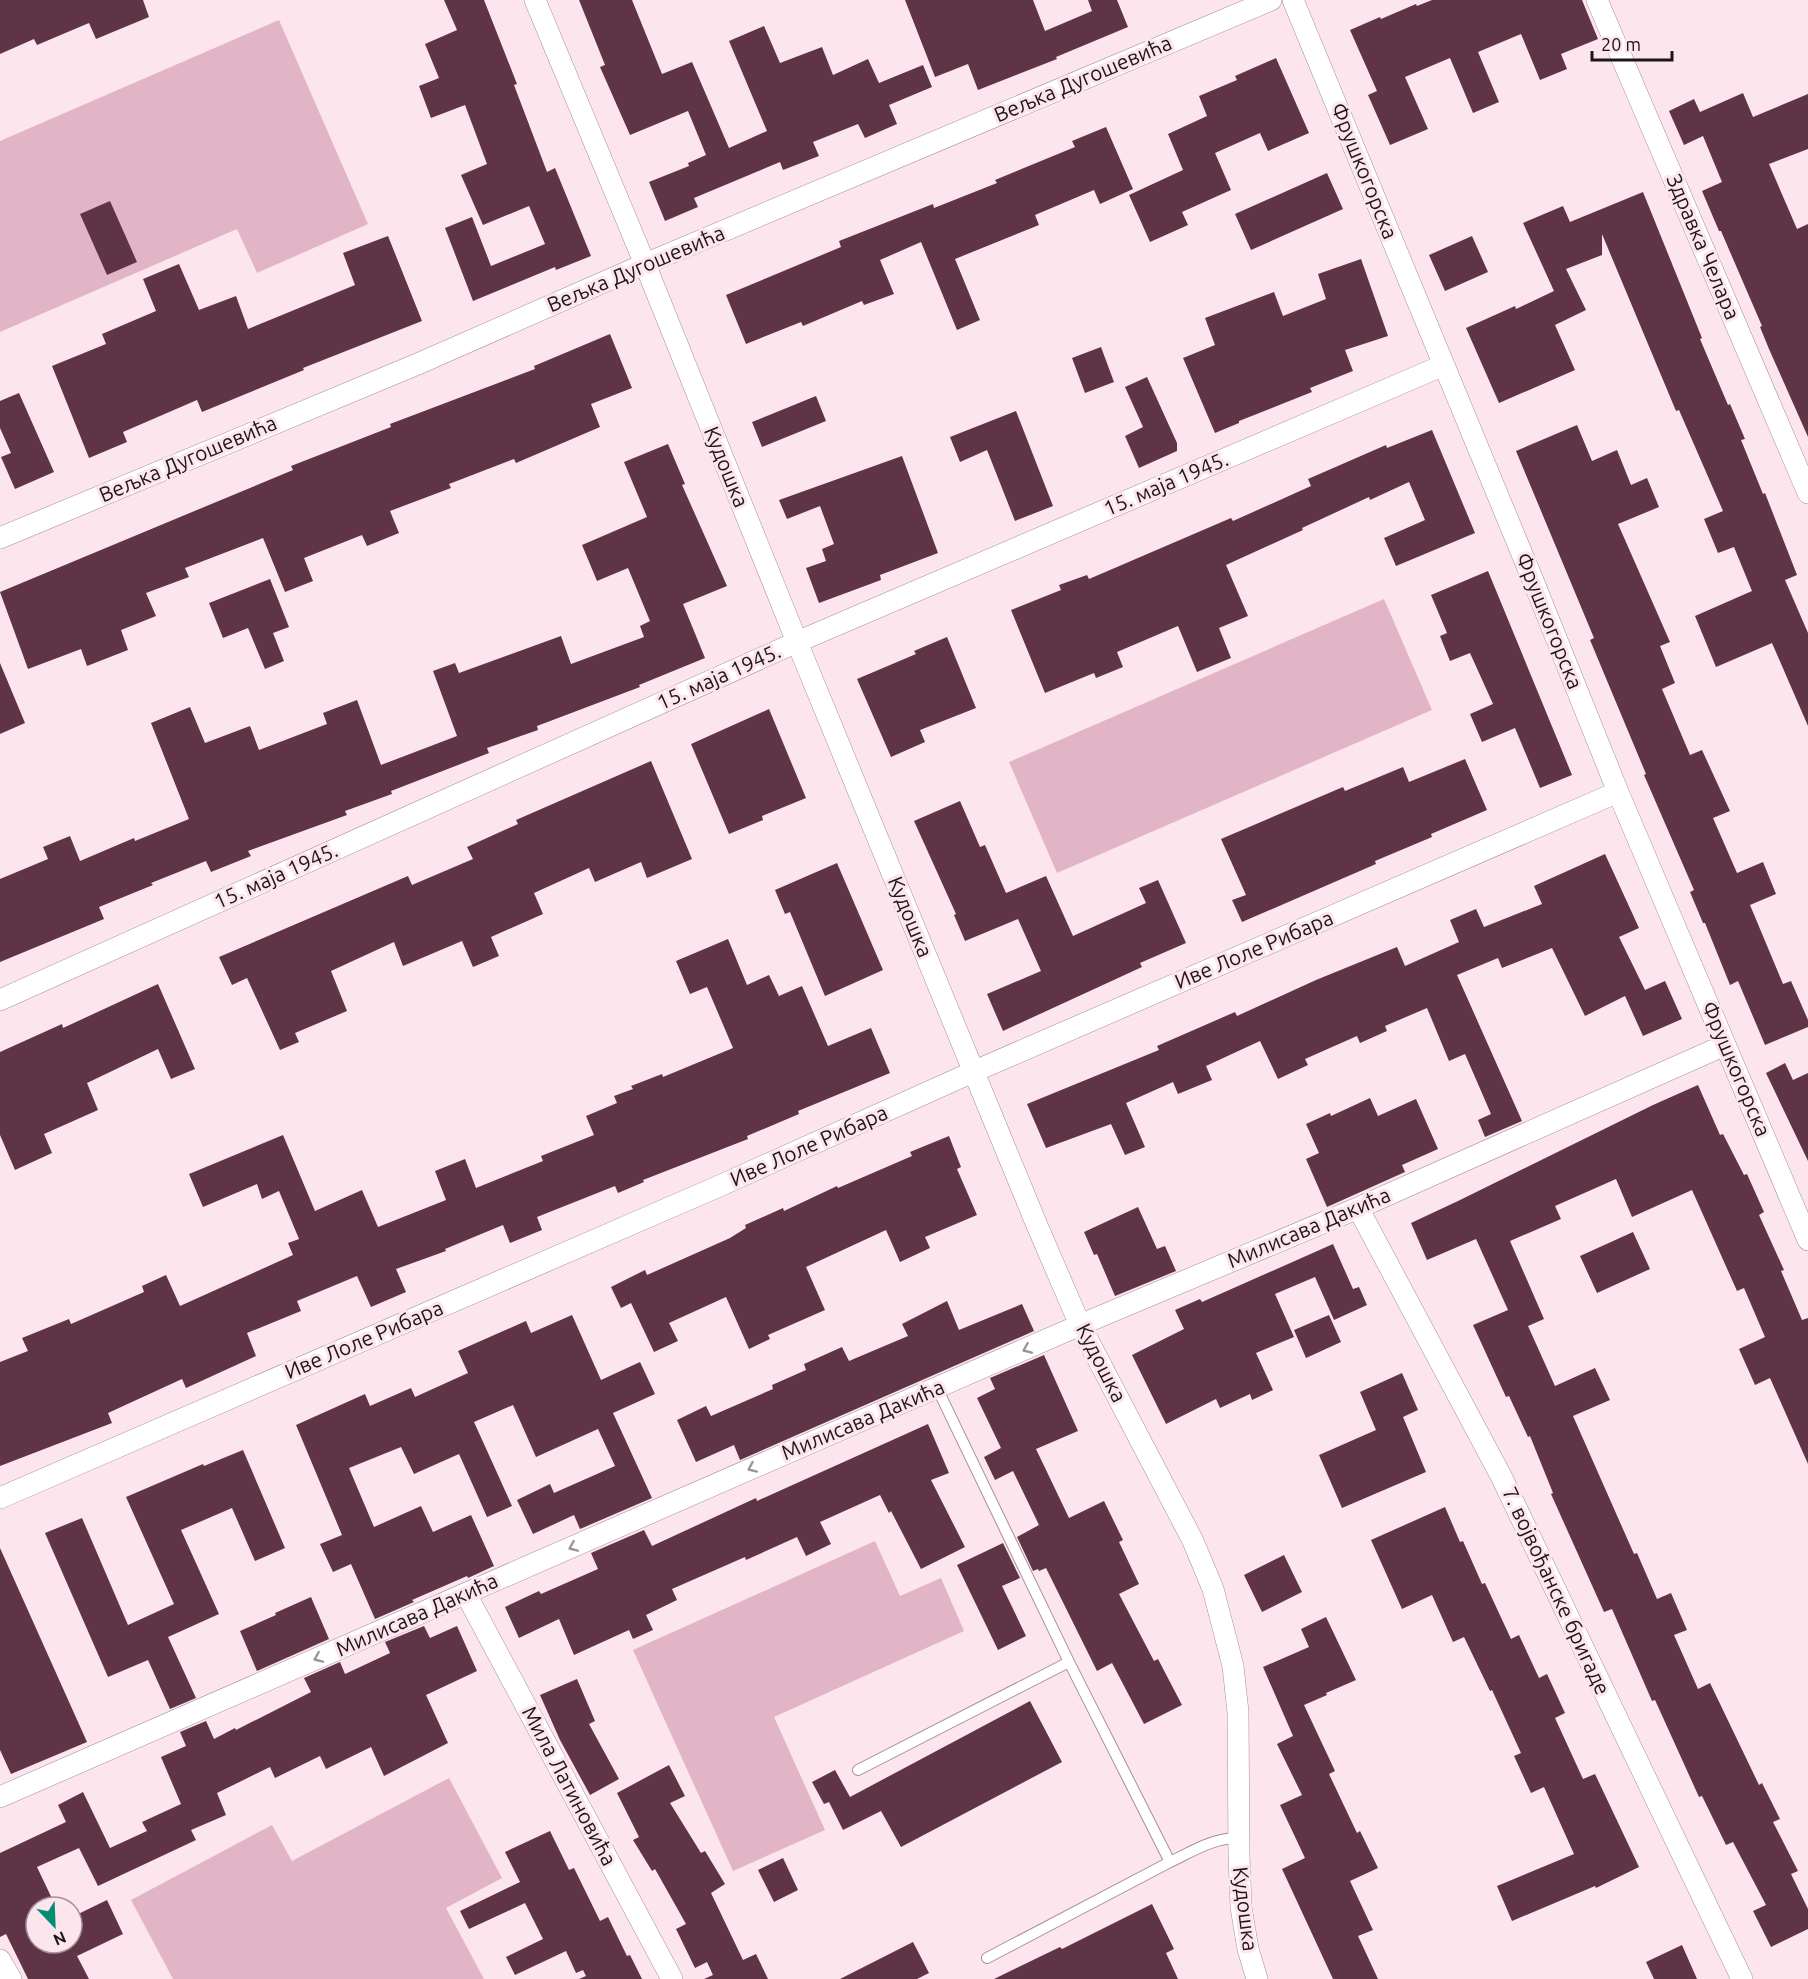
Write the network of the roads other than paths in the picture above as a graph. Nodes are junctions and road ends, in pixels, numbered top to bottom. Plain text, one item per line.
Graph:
1 (535, 0) edge
2 (1271, 0) edge
3 (1293, 0) edge
4 (1597, 0) edge
5 (645, 264) junction
6 (1444, 365) junction
7 (1808, 493) edge
8 (0, 538) edge
9 (797, 642) junction
10 (1618, 792) junction
11 (0, 1000) edge
12 (1725, 1045) junction
13 (975, 1071) junction
14 (1358, 1208) junction
15 (1808, 1240) edge
16 (1080, 1325) junction
17 (937, 1388) junction
18 (0, 1498) edge
19 (466, 1594) junction
20 (1069, 1662) junction
21 (858, 1770) dead end
22 (0, 1797) edge
23 (1239, 1838) junction
24 (1170, 1862) junction
25 (987, 1958) dead end
26 (0, 1960) edge
27 (10, 1979) edge
28 (672, 1979) edge
29 (1257, 1979) edge
30 (1742, 1979) edge

1 - 5 street, Кудошка
2 - 5 street, Вељка Дугошевића
3 - 6 street, Фрушкогорска
4 - 7 street, Здравка Челара
5 - 8 street, Вељка Дугошевића
5 - 9 street, Кудошка
6 - 9 street, 15. маја 1945.
6 - 10 street, Фрушкогорска
9 - 11 street, 15. маја 1945.
9 - 13 street, Кудошка
10 - 12 street, Фрушкогорска
10 - 13 street, Иве Лоле Рибара
12 - 14 street, Милисава Дакића
12 - 15 street, Фрушкогорска
13 - 16 street, Кудошка
13 - 18 street, Иве Лоле Рибара
14 - 16 street, Милисава Дакића
14 - 30 street, 7. војвођанске бригаде
16 -> 17 street, Милисава Дакића
16 - 23 street, Кудошка
17 -> 19 street, Милисава Дакића
17 - 20 lane
19 -> 22 street, Милисава Дакића
19 - 28 street, Мила Латиновића
20 - 21 lane
20 - 24 lane
23 - 24 lane, Кудошка
23 - 29 street, Кудошка
24 - 25 lane, Кудошка
26 - 27 street

